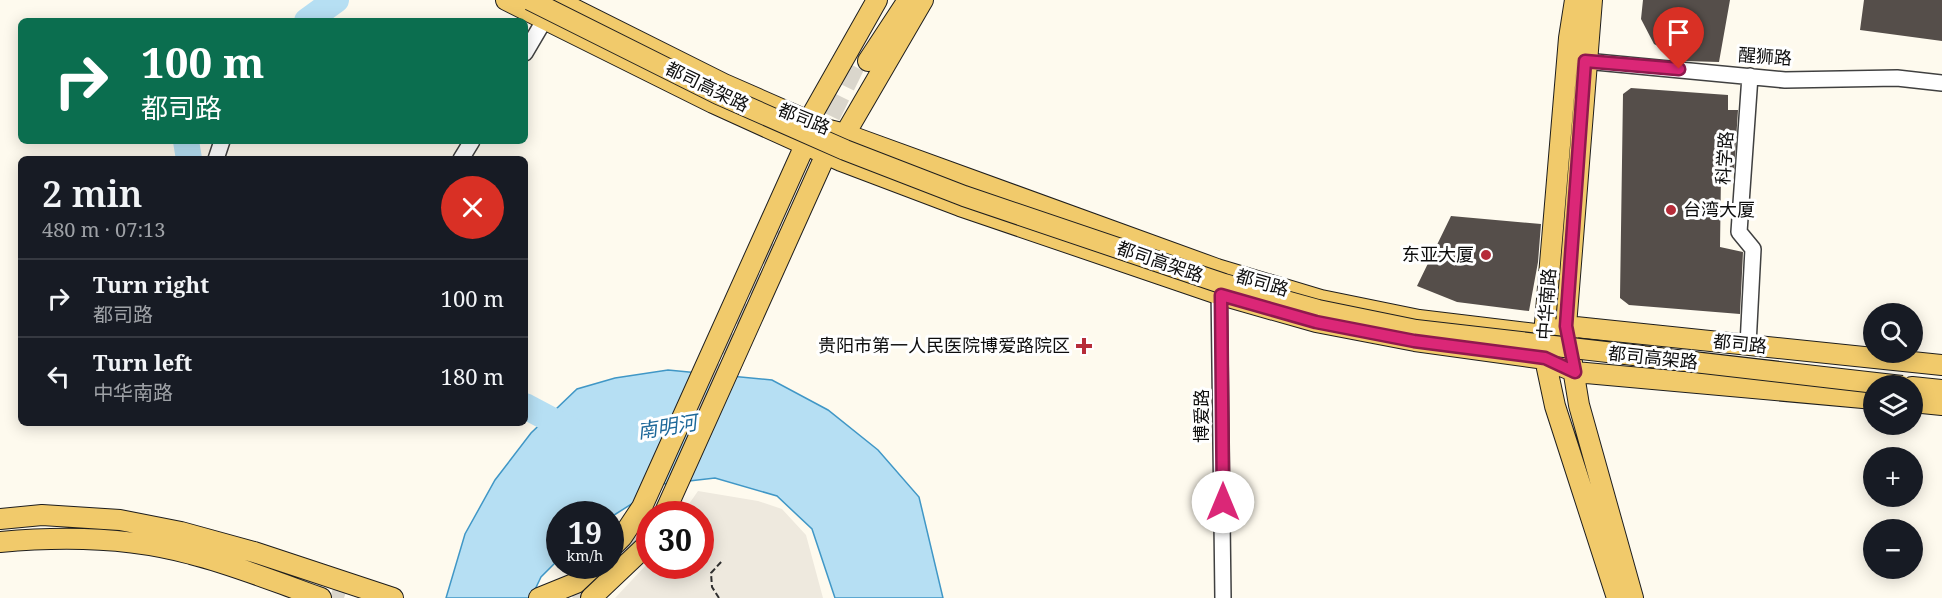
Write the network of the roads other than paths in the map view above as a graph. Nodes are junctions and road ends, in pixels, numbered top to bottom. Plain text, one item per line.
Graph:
1 (507, 0) edge
2 (530, 0) edge
3 (556, 0) edge
4 (877, 0) edge
5 (895, 0) edge
6 (908, 0) edge
7 (923, 0) edge
8 (1575, 0) edge
9 (1592, 0) edge
10 (545, 19) junction
11 (528, 48) edge
12 (1585, 61) junction
13 (1750, 76) junction
14 (1942, 83) edge
15 (808, 122) junction
16 (845, 134) junction
17 (805, 145) junction
18 (826, 154) junction
19 (1217, 269) junction
20 (1221, 295) junction
21 (1566, 326) junction
22 (1544, 335) junction
23 (1748, 345) junction
24 (1545, 358) junction
25 (1942, 365) edge
26 (1575, 372) junction
27 (1863, 382) edge
28 (1923, 388) edge
29 (1942, 390) edge
30 (1863, 398) edge
31 (1923, 403) edge
32 (1942, 405) edge
33 (670, 501) edge
34 (0, 519) edge
35 (624, 534) edge
36 (0, 543) edge
37 (636, 555) edge
38 (580, 579) edge
39 (321, 598) edge
40 (393, 598) edge
41 (539, 598) edge
42 (591, 598) edge
43 (1223, 598) edge
44 (1617, 598) edge
45 (1634, 598) edge

1 - 10 main road, 都司路
2 - 27 main road, 都司高架路, bridge
3 - 15 main road, 都司路
4 - 15 main road
5 - 6 main road
7 - 16 main road
8 - 22 main road, 中华南路
9 - 12 main road, 中华南路
10 - 11 street
10 - 17 main road, 都司路
12 - 13 street, 醒狮路
12 - 21 main road, 中华南路
13 - 14 street, 醒狮路
13 - 23 street, 科学路
15 - 16 main road, 都司路
15 - 17 main road
16 - 18 main road
16 - 19 main road, 都司路
17 - 18 main road, 都司路
17 - 35 main road
18 - 20 main road, 都司路
18 - 33 main road
19 - 20 street, 博爱路
19 - 22 main road, 都司路
20 - 24 main road, 都司路
20 - 43 street, 博爱路
21 - 22 main road, 都司路
21 - 23 main road, 都司路
21 - 26 main road, 中华南路
22 - 24 main road, 中华南路
23 - 25 main road, 都司路
24 - 26 main road, 都司路
24 - 44 main road, 中华南路
26 - 30 main road, 都司路
26 - 45 main road, 中华南路
28 - 29 main road
31 - 32 main road
34 - 40 main road
36 - 39 main road
37 - 42 main road
38 - 41 main road

